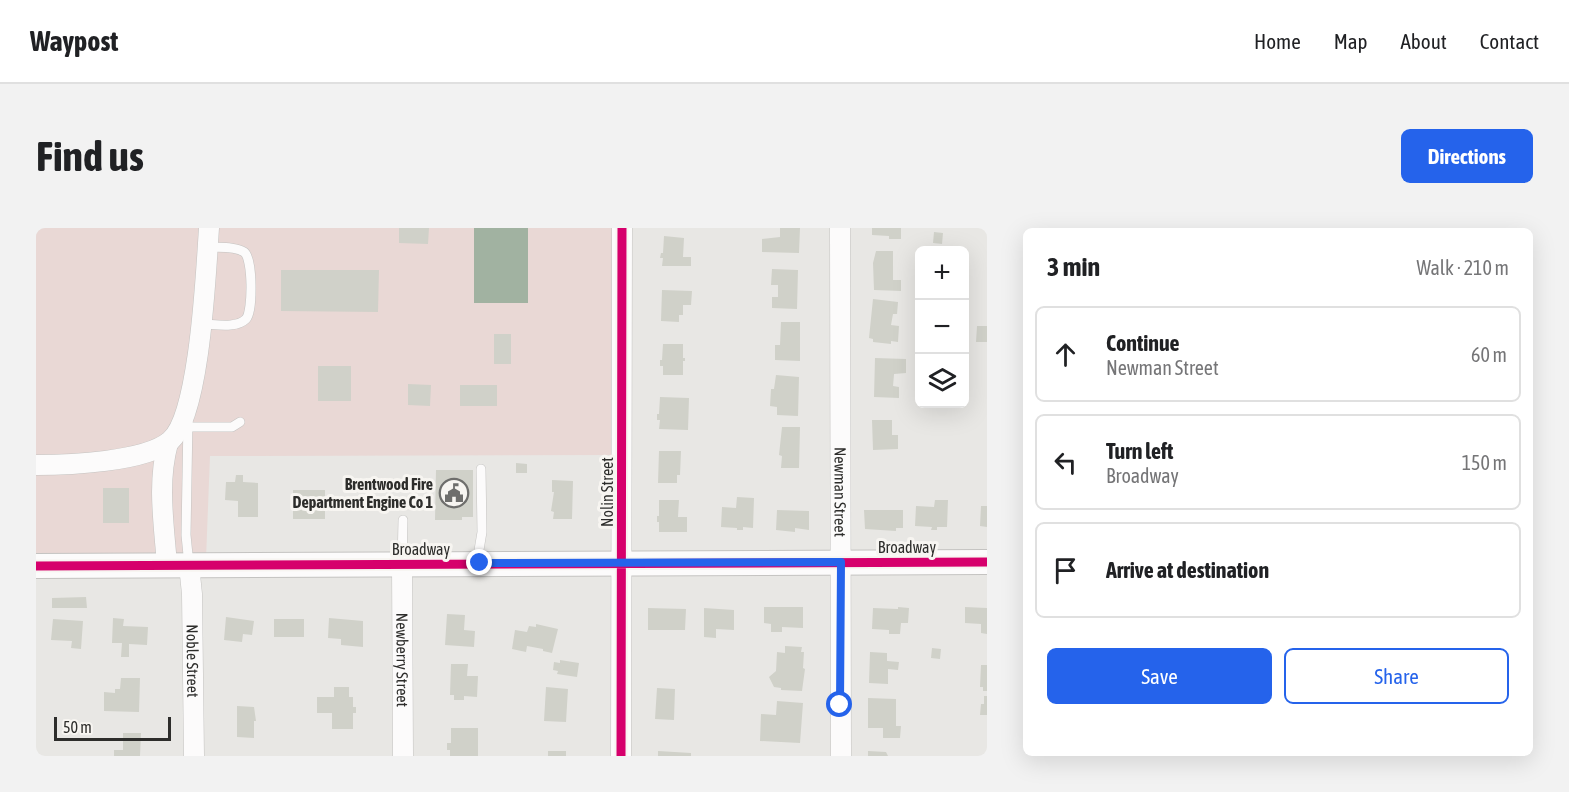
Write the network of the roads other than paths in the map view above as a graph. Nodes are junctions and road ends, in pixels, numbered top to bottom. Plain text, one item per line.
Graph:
1 (622, 228) edge
2 (840, 228) edge
3 (208, 238) edge
4 (201, 324) junction
5 (189, 394) junction
6 (240, 422) dead end
7 (188, 427) junction
8 (168, 443) junction
9 (36, 465) edge
10 (481, 469) dead end
11 (404, 520) dead end
12 (841, 562) junction
13 (987, 562) edge
14 (480, 563) junction
15 (622, 563) junction
16 (402, 564) junction
17 (178, 565) junction
18 (36, 566) edge
19 (194, 756) edge
20 (403, 756) edge
21 (621, 756) edge
22 (841, 756) edge

1 - 15 street, Nolin Street
2 - 12 street, Newman Street
3 - 4 street, Noble Street
3 - 4 lane
4 - 5 street, Noble Street
5 - 7 lane
5 - 8 street, Noble Street
6 - 7 lane
7 - 17 lane
8 - 9 street
8 - 17 street, Noble Street
10 - 14 lane
11 - 16 lane
12 - 13 street, Broadway
12 - 15 street, Broadway
12 - 22 street, Newman Street
14 - 15 street, Broadway
14 - 16 street, Broadway
15 - 21 street, Nolin Street
16 - 17 street, Broadway
16 - 20 street, Newberry Street
17 - 18 street, Broadway
17 - 19 street, Noble Street

